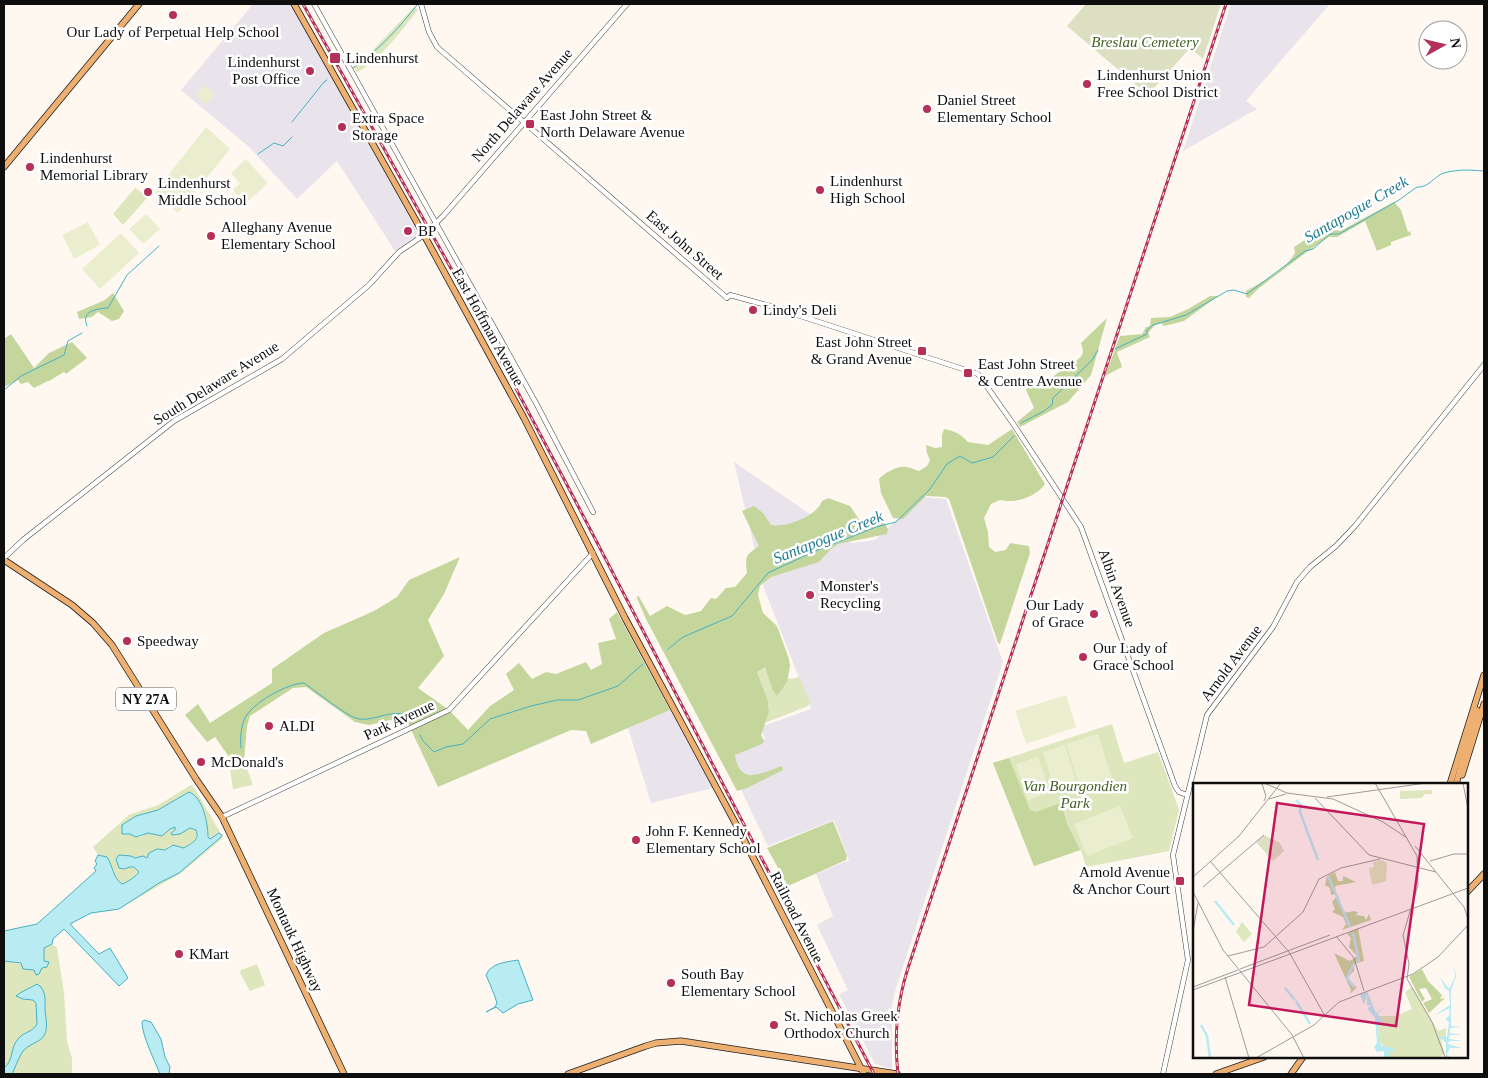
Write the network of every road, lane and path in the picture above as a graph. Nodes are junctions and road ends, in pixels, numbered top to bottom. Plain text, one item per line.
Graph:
1 (140, 4) edge
2 (294, 4) edge
3 (314, 4) edge
4 (420, 4) edge
5 (626, 4) edge
6 (524, 122) junction
7 (4, 167) edge
8 (436, 223) junction
9 (424, 236) junction
10 (1484, 365) edge
11 (1014, 425) joint
12 (593, 512) dead end
13 (592, 553) junction
14 (4, 559) edge
15 (651, 667) joint
16 (1484, 675) edge
17 (1479, 694) junction
18 (1484, 704) edge
19 (1450, 783) edge
20 (1458, 783) edge
21 (1458, 783) edge
22 (1187, 795) junction
23 (222, 817) junction
24 (1484, 874) edge
25 (1468, 891) edge
26 (849, 1046) junction
27 (1262, 1058) edge
28 (1302, 1058) edge
29 (840, 1065) junction
30 (863, 1072) edge
31 (344, 1074) edge
32 (568, 1074) edge
33 (897, 1074) edge
34 (1163, 1074) edge
35 (1216, 1074) edge
36 (1291, 1074) edge

1 - 7 main road
2 - 9 main road, East Hoffman Avenue
3 - 8 street, East Hoffman Avenue
4 - 6 street, East John Street
5 - 6 street, North Delaware Avenue
6 - 8 street, North Delaware Avenue
6 - 11 street, East John Street
8 - 9 street, South Delaware Avenue
8 - 12 street, East Hoffman Avenue
9 - 13 main road, East Hoffman Avenue
9 - 14 street, South Delaware Avenue
10 - 22 street, Arnold Avenue
11 - 22 street, Albin Avenue
13 - 15 main road, East Hoffman Avenue
13 - 23 street, Park Avenue
14 - 23 main road, NY 27A
15 - 26 main road, Railroad Avenue
16 - 17 main road
17 - 19 main road
17 - 20 main road
18 - 21 main road
22 - 34 street, Arnold Avenue
23 - 31 main road, Montauk Highway / NY 27A
24 - 25 main road
26 - 29 main road
26 - 30 main road, Railroad Avenue
27 - 35 main road
28 - 36 main road
29 - 30 main road
29 - 32 main road
30 - 33 main road

